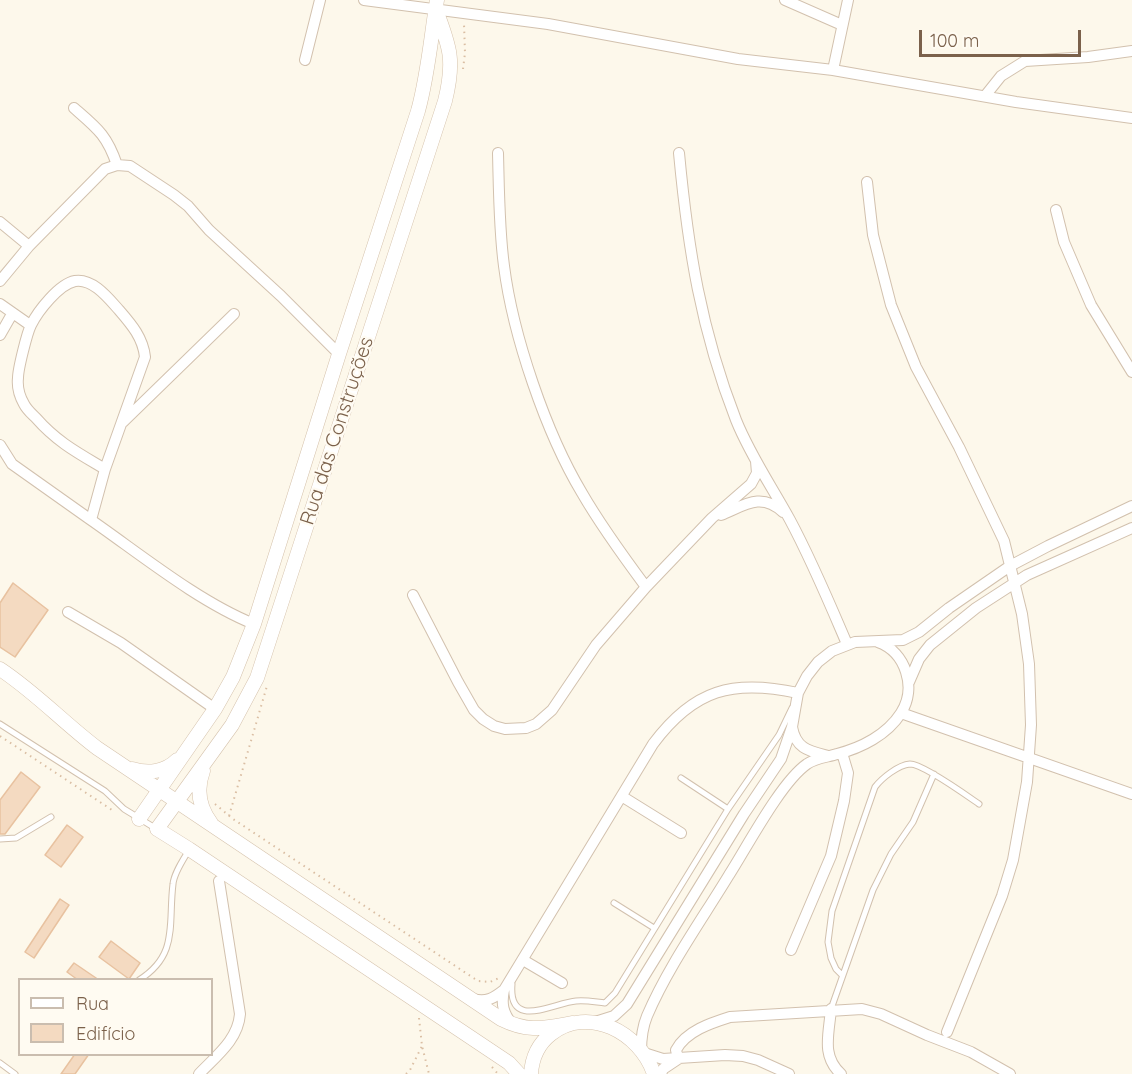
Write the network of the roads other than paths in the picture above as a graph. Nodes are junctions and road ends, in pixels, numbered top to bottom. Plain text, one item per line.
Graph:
1 (320, 0) edge
2 (364, 0) edge
3 (785, 0) edge
4 (848, 0) edge
5 (436, 5) edge
6 (842, 25) junction
7 (1132, 51) edge
8 (305, 60) dead end
9 (832, 69) junction
10 (985, 96) junction
11 (74, 108) dead end
12 (1132, 118) edge
13 (498, 153) dead end
14 (679, 153) dead end
15 (117, 165) junction
16 (867, 182) dead end
17 (1056, 210) dead end
18 (0, 222) edge
19 (29, 246) junction
20 (0, 281) edge
21 (0, 304) edge
22 (12, 314) junction
23 (234, 314) dead end
24 (30, 325) junction
25 (0, 335) edge
26 (339, 354) junction
27 (1132, 372) edge
28 (121, 424) junction
29 (0, 445) edge
30 (756, 461) junction
31 (105, 469) junction
32 (1132, 506) edge
33 (712, 518) junction
34 (789, 518) junction
35 (91, 520) junction
36 (1132, 528) edge
37 (1010, 566) junction
38 (1015, 583) junction
39 (646, 586) junction
40 (413, 595) dead end
41 (68, 612) dead end
42 (254, 624) junction
43 (871, 640) junction
44 (847, 644) junction
45 (0, 669) edge
46 (908, 686) junction
47 (798, 693) junction
48 (215, 709) junction
49 (901, 713) junction
50 (0, 724) edge
51 (792, 727) junction
52 (195, 740) junction
53 (842, 753) junction
54 (211, 756) junction
55 (830, 756) junction
56 (1029, 757) junction
57 (121, 765) junction
58 (934, 774) junction
59 (681, 778) dead end
60 (160, 790) junction
61 (1132, 795) edge
62 (622, 797) junction
63 (177, 802) junction
64 (979, 804) dead end
65 (728, 809) junction
66 (51, 817) dead end
67 (139, 819) junction
68 (157, 829) junction
69 (217, 830) junction
70 (681, 833) dead end
71 (0, 839) edge
72 (189, 849) junction
73 (219, 882) dead end
74 (614, 903) dead end
75 (654, 928) junction
76 (791, 950) dead end
77 (523, 960) junction
78 (514, 974) junction
79 (842, 975) junction
80 (142, 978) edge
81 (562, 983) dead end
82 (504, 990) junction
83 (469, 998) junction
84 (831, 1009) junction
85 (595, 1022) junction
86 (573, 1023) junction
87 (512, 1024) junction
88 (947, 1032) dead end
89 (641, 1052) junction
90 (678, 1059) junction
91 (0, 1064) edge
92 (15, 1074) edge
93 (199, 1074) edge
94 (519, 1074) edge
95 (531, 1074) edge
96 (654, 1074) edge
97 (661, 1074) edge
98 (789, 1074) edge
99 (841, 1074) edge
100 (1010, 1074) edge

1 - 8 street
2 - 5 street
3 - 6 street
4 - 6 street
5 - 9 street
5 - 26 street, Rua das Construções
5 - 54 street, Rua das Construções
6 - 9 street
7 - 10 street
9 - 10 street
10 - 12 street
11 - 15 street
13 - 39 street
14 - 30 street
15 - 19 street
15 - 26 street
16 - 37 street
17 - 27 street
18 - 19 street
19 - 20 street
21 - 22 street
22 - 24 street
22 - 25 street
23 - 28 street
24 - 28 street
24 - 31 street
26 - 42 street, Rua das Construções
28 - 31 street
29 - 35 street
30 - 33 street
30 - 34 street
31 - 35 street
32 - 37 street
33 - 34 street
33 - 39 street
34 - 44 street
35 - 42 street
36 - 38 street
37 - 38 street
37 - 43 street
38 - 46 street
38 - 56 street
39 - 40 street
41 - 48 street
42 - 48 street, Rua das Construções
43 - 44 street
43 - 46 street
44 - 47 street
45 - 57 street
46 - 49 street
47 - 51 street
47 - 62 street
47 - 65 lane
48 - 52 street, Rua das Construções
49 - 53 street
49 - 56 street
50 - 67 lane
51 - 55 street
51 - 85 street
52 - 57 street
52 - 60 street, Rua das Construções
53 - 55 street
53 - 76 street
54 - 63 street, Rua das Construções
54 - 69 street
55 - 89 street
56 - 61 street
56 - 88 street
57 - 60 street
58 - 64 lane
58 - 79 lane
58 - 79 lane
59 - 65 lane
60 - 63 street
60 - 67 street, Rua das Construções
62 - 70 street
62 - 77 street
63 - 68 street, Rua das Construções
63 - 69 street
65 - 75 lane
66 - 71 lane
67 - 68 lane
68 - 72 street
69 - 83 street
72 - 80 lane
72 - 94 street
73 - 93 street
74 - 75 lane
75 - 78 lane
77 - 78 street
77 - 81 street
78 - 82 street
79 - 84 lane
82 - 83 street
82 - 87 street
83 - 87 street
84 - 90 street
84 - 99 street
84 - 100 street
85 - 86 street
85 - 89 street
86 - 87 street
86 - 95 street
89 - 90 street
89 - 96 street
90 - 97 street
90 - 98 street
91 - 92 lane

